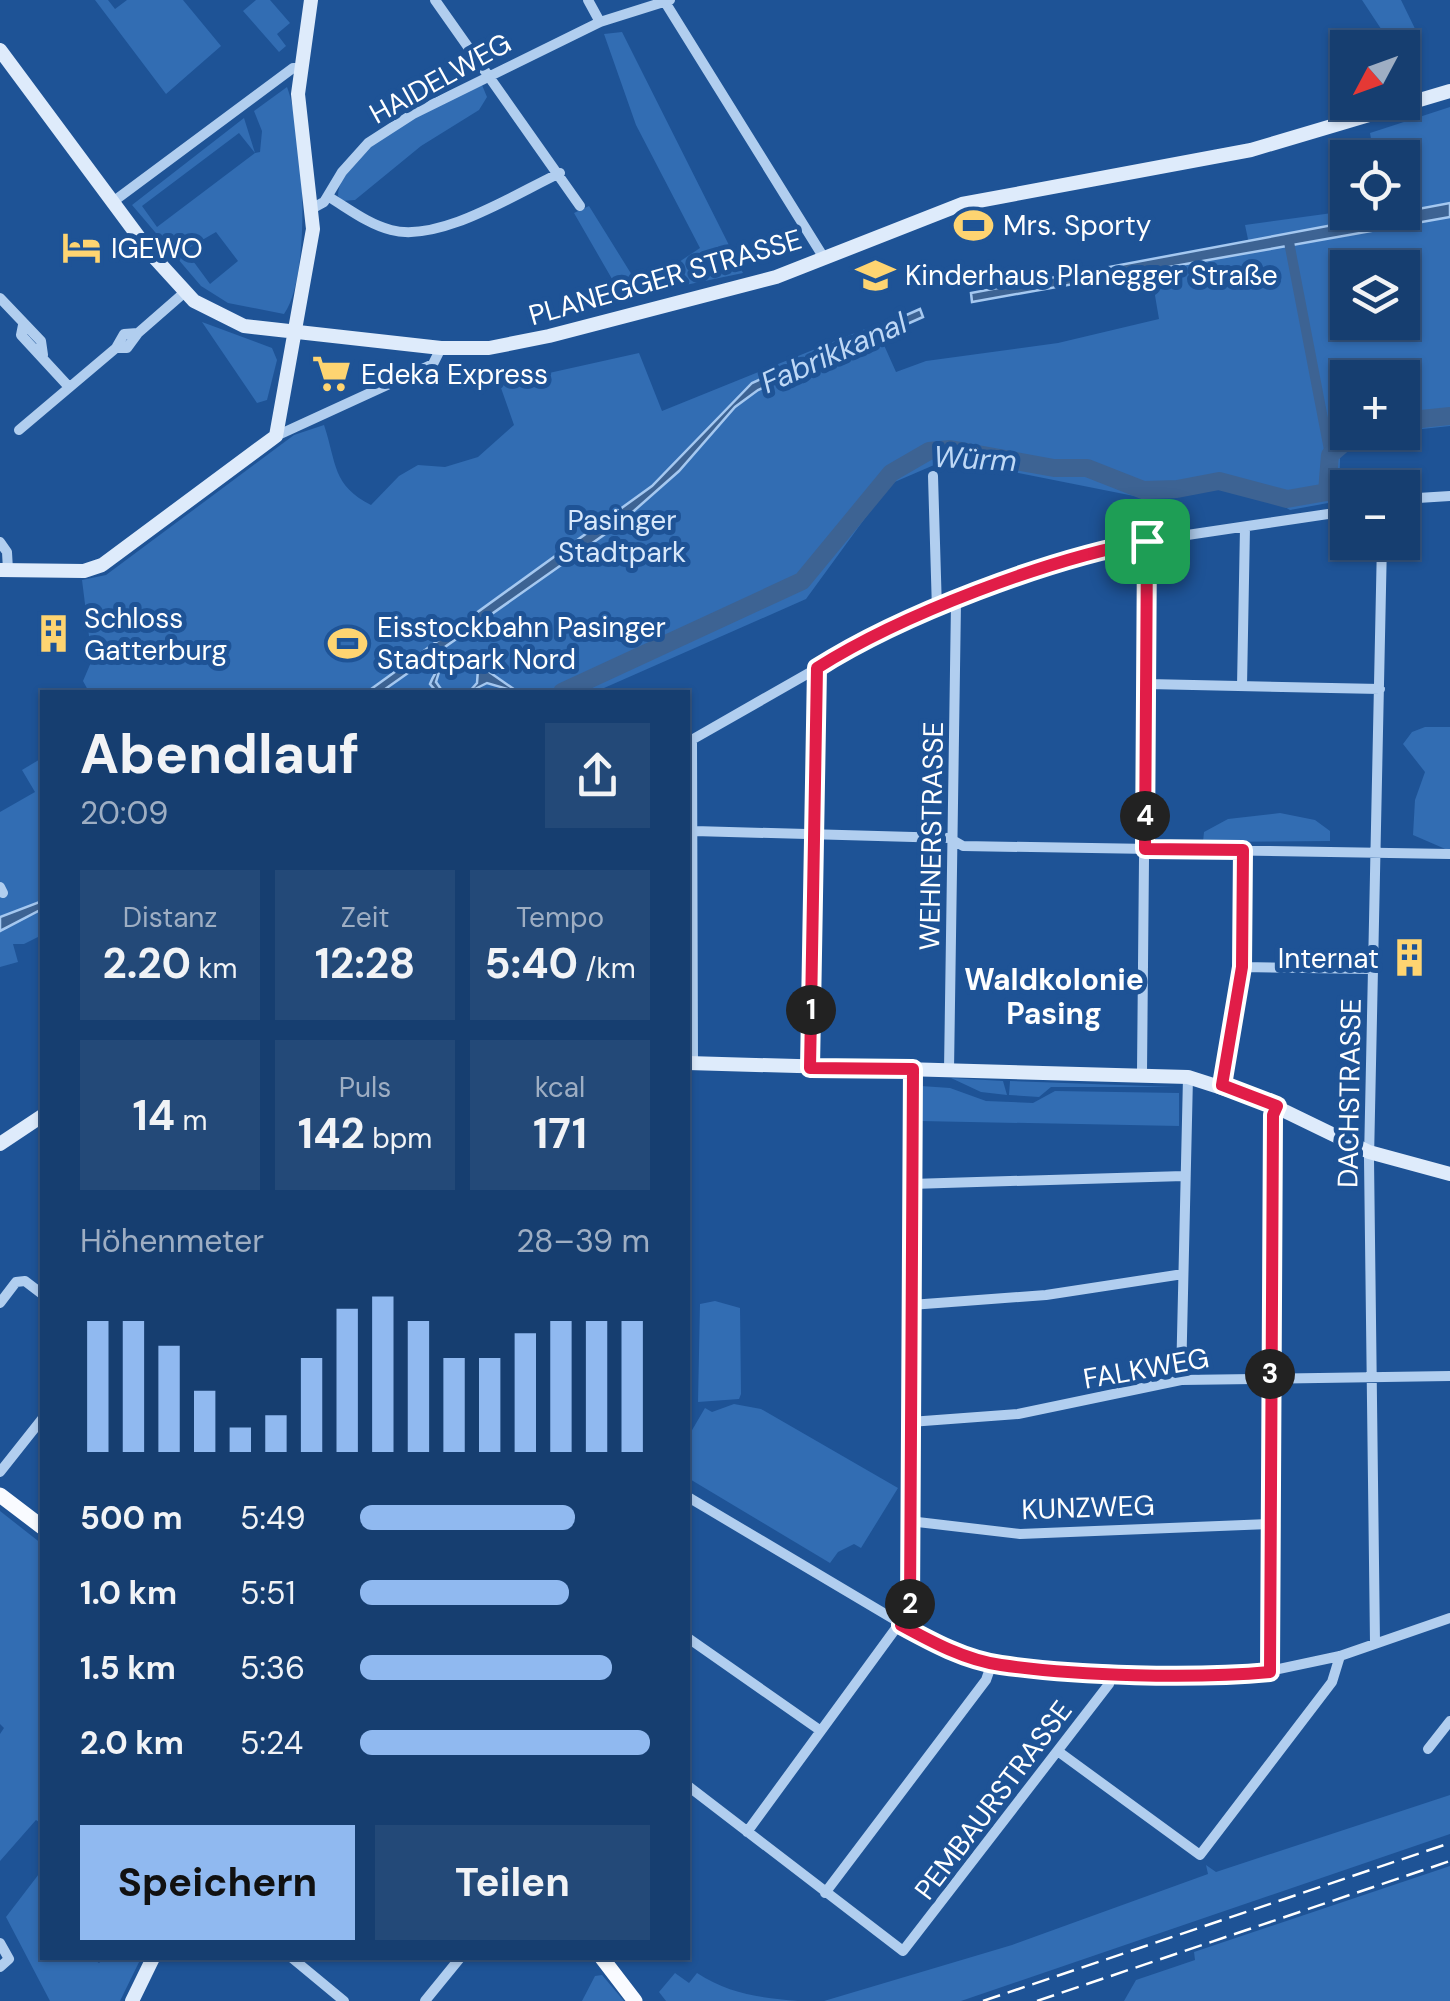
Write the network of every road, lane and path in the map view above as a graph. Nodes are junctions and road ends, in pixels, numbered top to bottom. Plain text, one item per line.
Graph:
1 (311, 0) edge
2 (435, 0) edge
3 (588, 0) edge
4 (668, 1) edge
5 (600, 22) junction
6 (0, 50) edge
7 (300, 68) junction
8 (486, 76) junction
9 (1450, 91) edge
10 (560, 173) junction
11 (329, 197) junction
12 (114, 201) junction
13 (580, 206) dead end
14 (312, 208) junction
15 (824, 258) junction
16 (185, 292) junction
17 (0, 298) edge
18 (294, 332) junction
19 (441, 348) junction
20 (69, 387) junction
21 (18, 430) dead end
22 (276, 436) junction
23 (933, 476) dead end
24 (1450, 496) edge
25 (1420, 497) edge
26 (1330, 514) edge
27 (1245, 528) junction
28 (1147, 541) junction
29 (0, 542) edge
30 (1382, 560) edge
31 (4, 570) edge
32 (956, 603) junction
33 (937, 610) junction
34 (817, 668) junction
35 (1148, 684) junction
36 (1242, 686) junction
37 (1380, 690) junction
38 (690, 741) edge
39 (694, 831) junction
40 (814, 835) junction
41 (955, 841) junction
42 (1145, 849) junction
43 (1243, 850) junction
44 (1375, 851) junction
45 (1450, 854) edge
46 (1242, 967) junction
47 (1374, 969) junction
48 (690, 1063) edge
49 (810, 1068) junction
50 (913, 1069) junction
51 (949, 1070) junction
52 (1142, 1072) junction
53 (1188, 1077) junction
54 (1222, 1085) junction
55 (1277, 1106) junction
56 (40, 1117) edge
57 (0, 1144) edge
58 (1370, 1152) junction
59 (1450, 1174) edge
60 (1184, 1176) junction
61 (911, 1184) junction
62 (1184, 1274) junction
63 (40, 1292) edge
64 (0, 1303) edge
65 (911, 1304) junction
66 (1369, 1376) junction
67 (1450, 1376) edge
68 (1270, 1377) junction
69 (1181, 1380) junction
70 (40, 1422) edge
71 (910, 1422) junction
72 (0, 1472) edge
73 (0, 1495) edge
74 (690, 1498) edge
75 (910, 1521) junction
76 (1269, 1524) junction
77 (40, 1525) edge
78 (1450, 1618) edge
79 (901, 1625) junction
80 (690, 1639) edge
81 (1375, 1643) junction
82 (1340, 1656) junction
83 (992, 1663) junction
84 (1110, 1672) junction
85 (1270, 1672) junction
86 (1450, 1721) edge
87 (821, 1731) junction
88 (1428, 1749) dead end
89 (1060, 1752) junction
90 (690, 1788) edge
91 (747, 1832) junction
92 (824, 1893) junction
93 (0, 1942) edge
94 (152, 1960) edge
95 (294, 1960) edge
96 (458, 1960) edge
97 (603, 1960) edge
98 (4, 1963) edge
99 (132, 2001) edge
100 (344, 2001) edge
101 (425, 2001) edge
102 (634, 2001) edge

1 - 7 main road
2 - 8 street
3 - 5 street
4 - 5 street, HAIDELWEG
4 - 15 street
5 - 8 street, HAIDELWEG
6 - 12 main road, PLANEGGER STRASSE
7 - 12 street
7 - 14 main road
8 - 10 street
8 - 11 street, HAIDELWEG
9 - 15 main road, PLANEGGER STRASSE
10 - 11 street
10 - 13 street
11 - 14 street, HAIDELWEG
12 - 16 main road, PLANEGGER STRASSE
14 - 18 main road
15 - 19 main road, PLANEGGER STRASSE
16 - 18 main road, PLANEGGER STRASSE
16 - 20 street
17 - 20 street
18 - 19 main road, PLANEGGER STRASSE
18 - 22 main road
19 - 22 street
20 - 21 street
22 - 31 main road
23 - 33 street
24 - 25 street
26 - 27 street
27 - 28 street
27 - 36 street
28 - 32 street
28 - 35 street
29 - 31 street
30 - 37 street, DACHSTRASSE
32 - 33 street
32 - 41 street, WEHNERSTRASSE
33 - 34 street
34 - 38 street
34 - 40 street
35 - 36 street
35 - 42 street
36 - 37 street
37 - 44 street, DACHSTRASSE
38 - 39 street
39 - 40 street
39 - 48 street
40 - 41 street
40 - 49 street
41 - 42 street
41 - 51 street, WEHNERSTRASSE
42 - 43 street
42 - 52 street
43 - 44 street
43 - 46 street
44 - 45 street
44 - 47 street, DACHSTRASSE
46 - 47 street
46 - 54 street
47 - 58 street, DACHSTRASSE
48 - 49 main road
49 - 50 main road
50 - 51 main road
50 - 61 street
51 - 52 main road
52 - 53 main road
53 - 54 main road
53 - 60 street
54 - 55 main road
55 - 58 main road
55 - 68 street
56 - 57 main road
58 - 59 main road
58 - 66 street, DACHSTRASSE
60 - 61 street
60 - 62 street
61 - 65 street
62 - 65 street
62 - 69 street
63 - 64 street
65 - 71 street
66 - 67 street, FALKWEG
66 - 68 street, FALKWEG
66 - 81 street, DACHSTRASSE
68 - 69 street, FALKWEG
68 - 76 street
69 - 71 street, FALKWEG
70 - 72 street
71 - 75 street
73 - 77 main road
74 - 79 street
75 - 76 street, KUNZWEG
75 - 79 street
76 - 85 street
78 - 81 street
79 - 83 street
79 - 87 street
80 - 87 street
81 - 82 street
82 - 85 street
82 - 89 street
83 - 84 street
83 - 92 street
84 - 85 street
84 - 89 street, PEMBAURSTRASSE
86 - 88 street
87 - 91 street
89 - 92 street, PEMBAURSTRASSE
90 - 91 street
91 - 92 street
93 - 98 street
94 - 99 main road
95 - 100 street
96 - 101 street
97 - 102 main road

